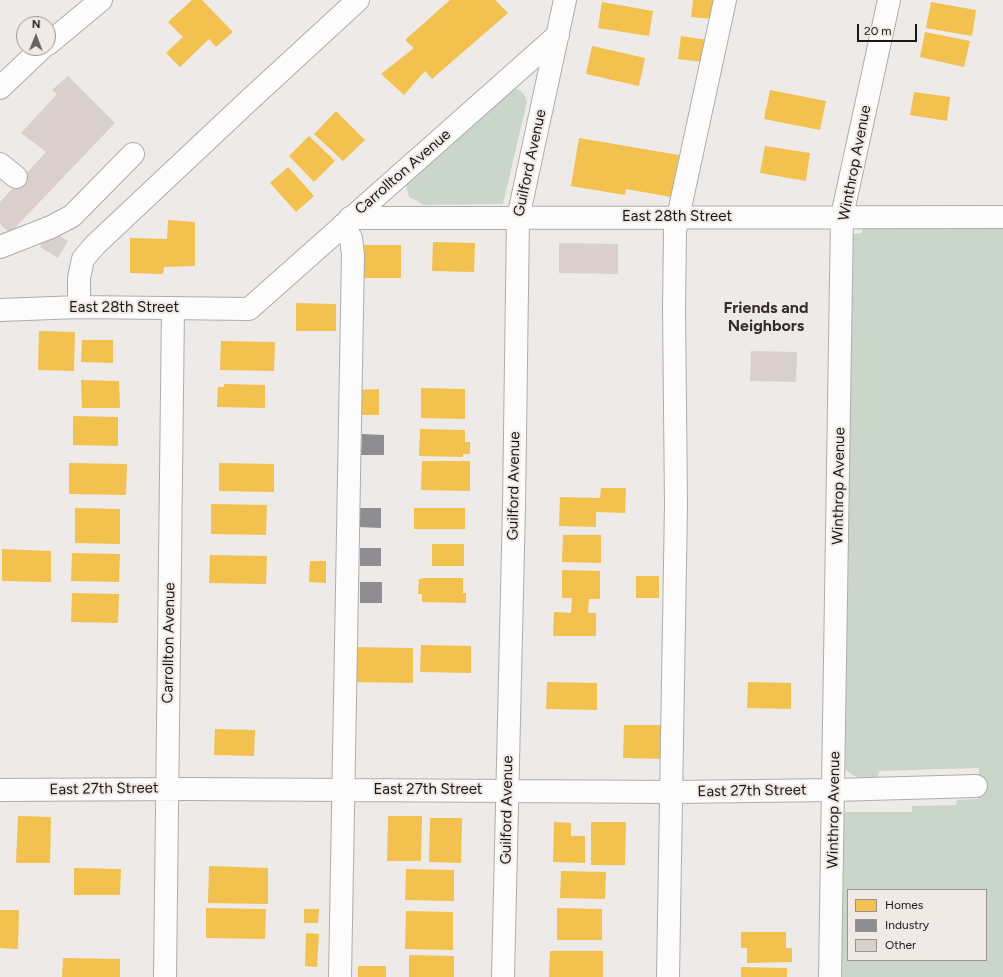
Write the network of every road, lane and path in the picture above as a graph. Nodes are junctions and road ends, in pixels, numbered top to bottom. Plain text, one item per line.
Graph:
1 (100, 0) edge
2 (358, 0) edge
3 (565, 0) edge
4 (725, 0) edge
5 (889, 0) edge
6 (558, 35) junction
7 (56, 37) edge
8 (34, 56) edge
9 (0, 88) edge
10 (133, 154) dead end
11 (842, 216) junction
12 (679, 217) junction
13 (1003, 217) edge
14 (518, 218) junction
15 (347, 222) junction
16 (0, 247) edge
17 (79, 307) junction
18 (173, 308) junction
19 (249, 309) joint
20 (0, 310) edge
21 (976, 786) dead end
22 (167, 789) junction
23 (342, 789) junction
24 (0, 790) edge
25 (508, 790) junction
26 (834, 790) junction
27 (672, 792) junction
28 (165, 977) edge
29 (340, 977) edge
30 (503, 977) edge
31 (668, 977) edge
32 (830, 977) edge

1 - 7 street
2 - 17 street
3 - 6 street, Guilford Avenue
4 - 12 street
5 - 11 street, Winthrop Avenue
6 - 14 street, Guilford Avenue
6 - 15 street, Carrollton Avenue
8 - 9 street
10 - 16 street
11 - 12 street, East 28th Street
11 - 13 street, East 28th Street
11 - 26 street, Winthrop Avenue
12 - 14 street, East 28th Street
12 - 27 street
14 - 15 street, East 28th Street
14 - 25 street, Guilford Avenue
15 - 19 street, Carrollton Avenue
15 - 23 street
17 - 18 street, East 28th Street
17 - 20 street, East 28th Street
18 - 19 street, East 28th Street
18 - 22 street, Carrollton Avenue
21 - 26 street, East 27th Street
22 - 23 street, East 27th Street
22 - 24 street, East 27th Street
22 - 28 street, Carrollton Avenue
23 - 25 street, East 27th Street
23 - 29 street
25 - 27 street, East 27th Street
25 - 30 street, Guilford Avenue
26 - 27 street, East 27th Street
26 - 32 street, Winthrop Avenue
27 - 31 street

